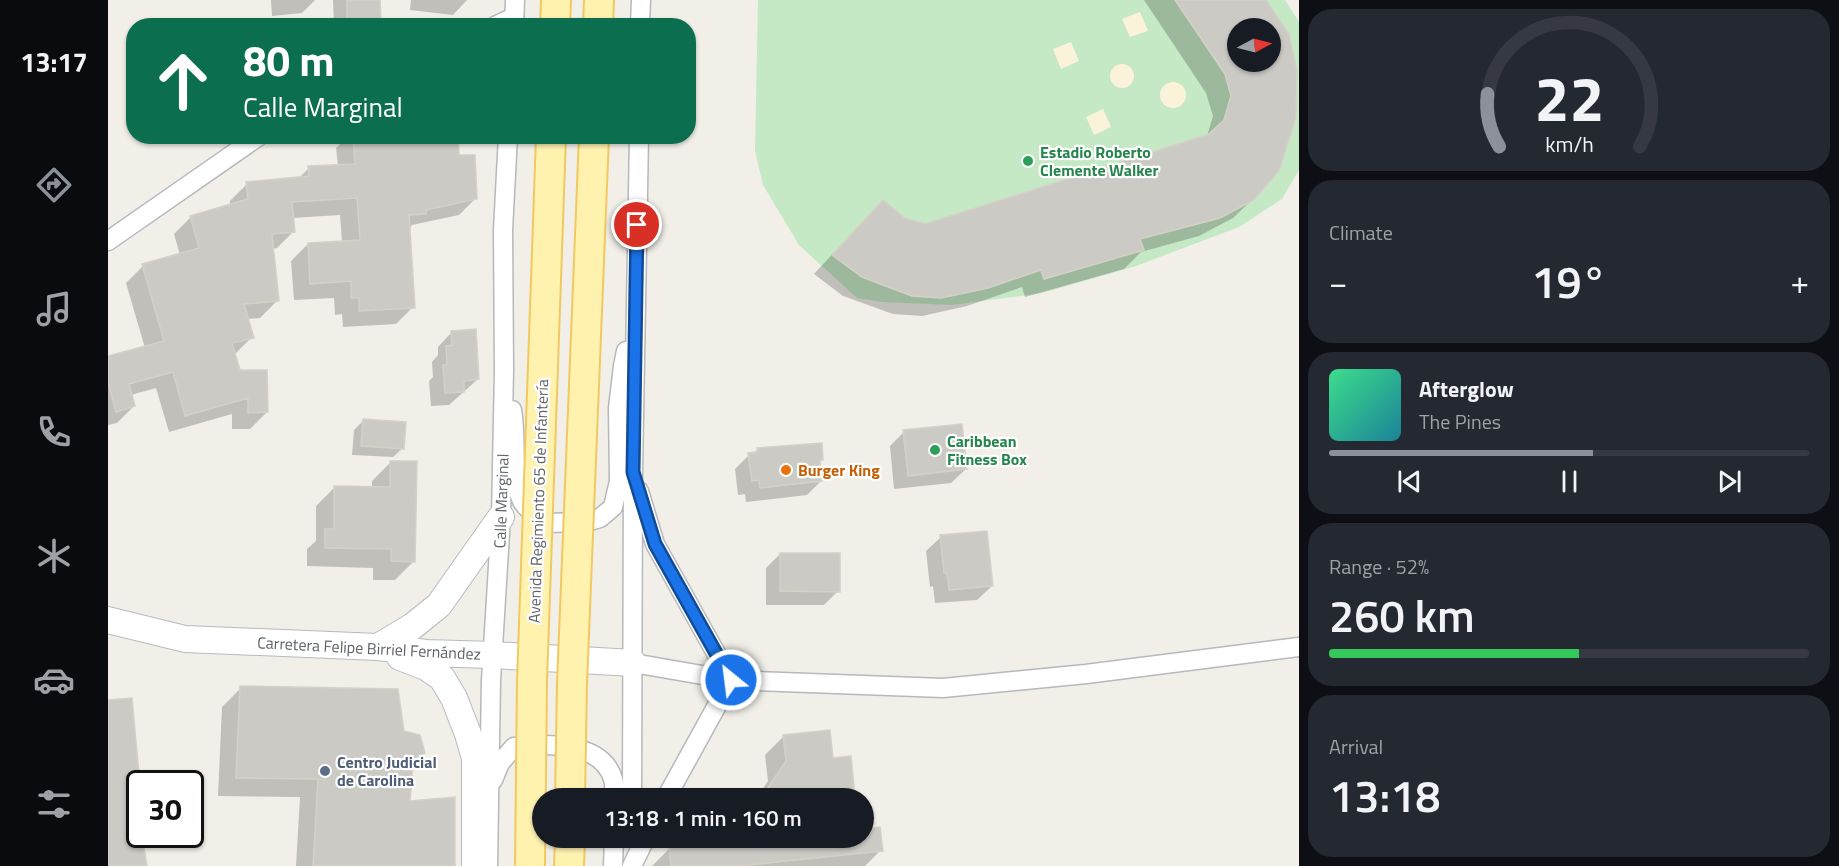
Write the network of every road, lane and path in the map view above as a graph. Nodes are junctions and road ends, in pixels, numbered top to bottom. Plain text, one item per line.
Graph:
1 (556, 0) edge
2 (600, 0) edge
3 (641, 0) edge
4 (555, 18) edge
5 (599, 18) edge
6 (640, 18) edge
7 (248, 144) edge
8 (507, 144) edge
9 (551, 144) edge
10 (594, 144) edge
11 (639, 144) edge
12 (108, 242) edge
13 (636, 313) junction
14 (504, 370) junction
15 (633, 472) junction
16 (501, 517) junction
17 (108, 620) edge
18 (378, 647) junction
19 (1299, 647) edge
20 (493, 655) junction
21 (633, 663) junction
22 (731, 680) junction
23 (489, 788) junction
24 (570, 788) edge
25 (614, 788) edge
26 (632, 788) edge
27 (672, 788) edge
28 (570, 848) edge
29 (614, 848) edge
30 (632, 848) edge
31 (641, 848) edge
32 (475, 866) edge
33 (488, 866) edge
34 (530, 866) edge
35 (569, 866) edge
36 (614, 866) edge
37 (632, 866) edge

1 - 4 main road
2 - 5 main road
3 - 6 street
7 - 12 street
8 - 14 street, Calle Marginal
9 - 34 main road, Avenida Regimiento 65 de Infantería, bridge
10 - 24 main road, bridge
11 - 13 street
13 - 14 street
13 - 15 street
14 - 16 street, Calle Marginal
15 - 21 street
15 - 22 street
16 - 18 street
16 - 20 street, Calle Marginal
17 - 18 street, Carretera Felipe Birriel Fernández
18 - 20 street, Carretera Felipe Birriel Fernández
18 - 32 street
19 - 22 street
20 - 21 street, Carretera Felipe Birriel Fernández
20 - 23 street, Calle Marginal
21 - 22 street
21 - 26 street
22 - 27 street
23 - 25 street
23 - 33 street, Calle Marginal
28 - 35 main road
29 - 36 street
30 - 37 street
31 - 37 street

